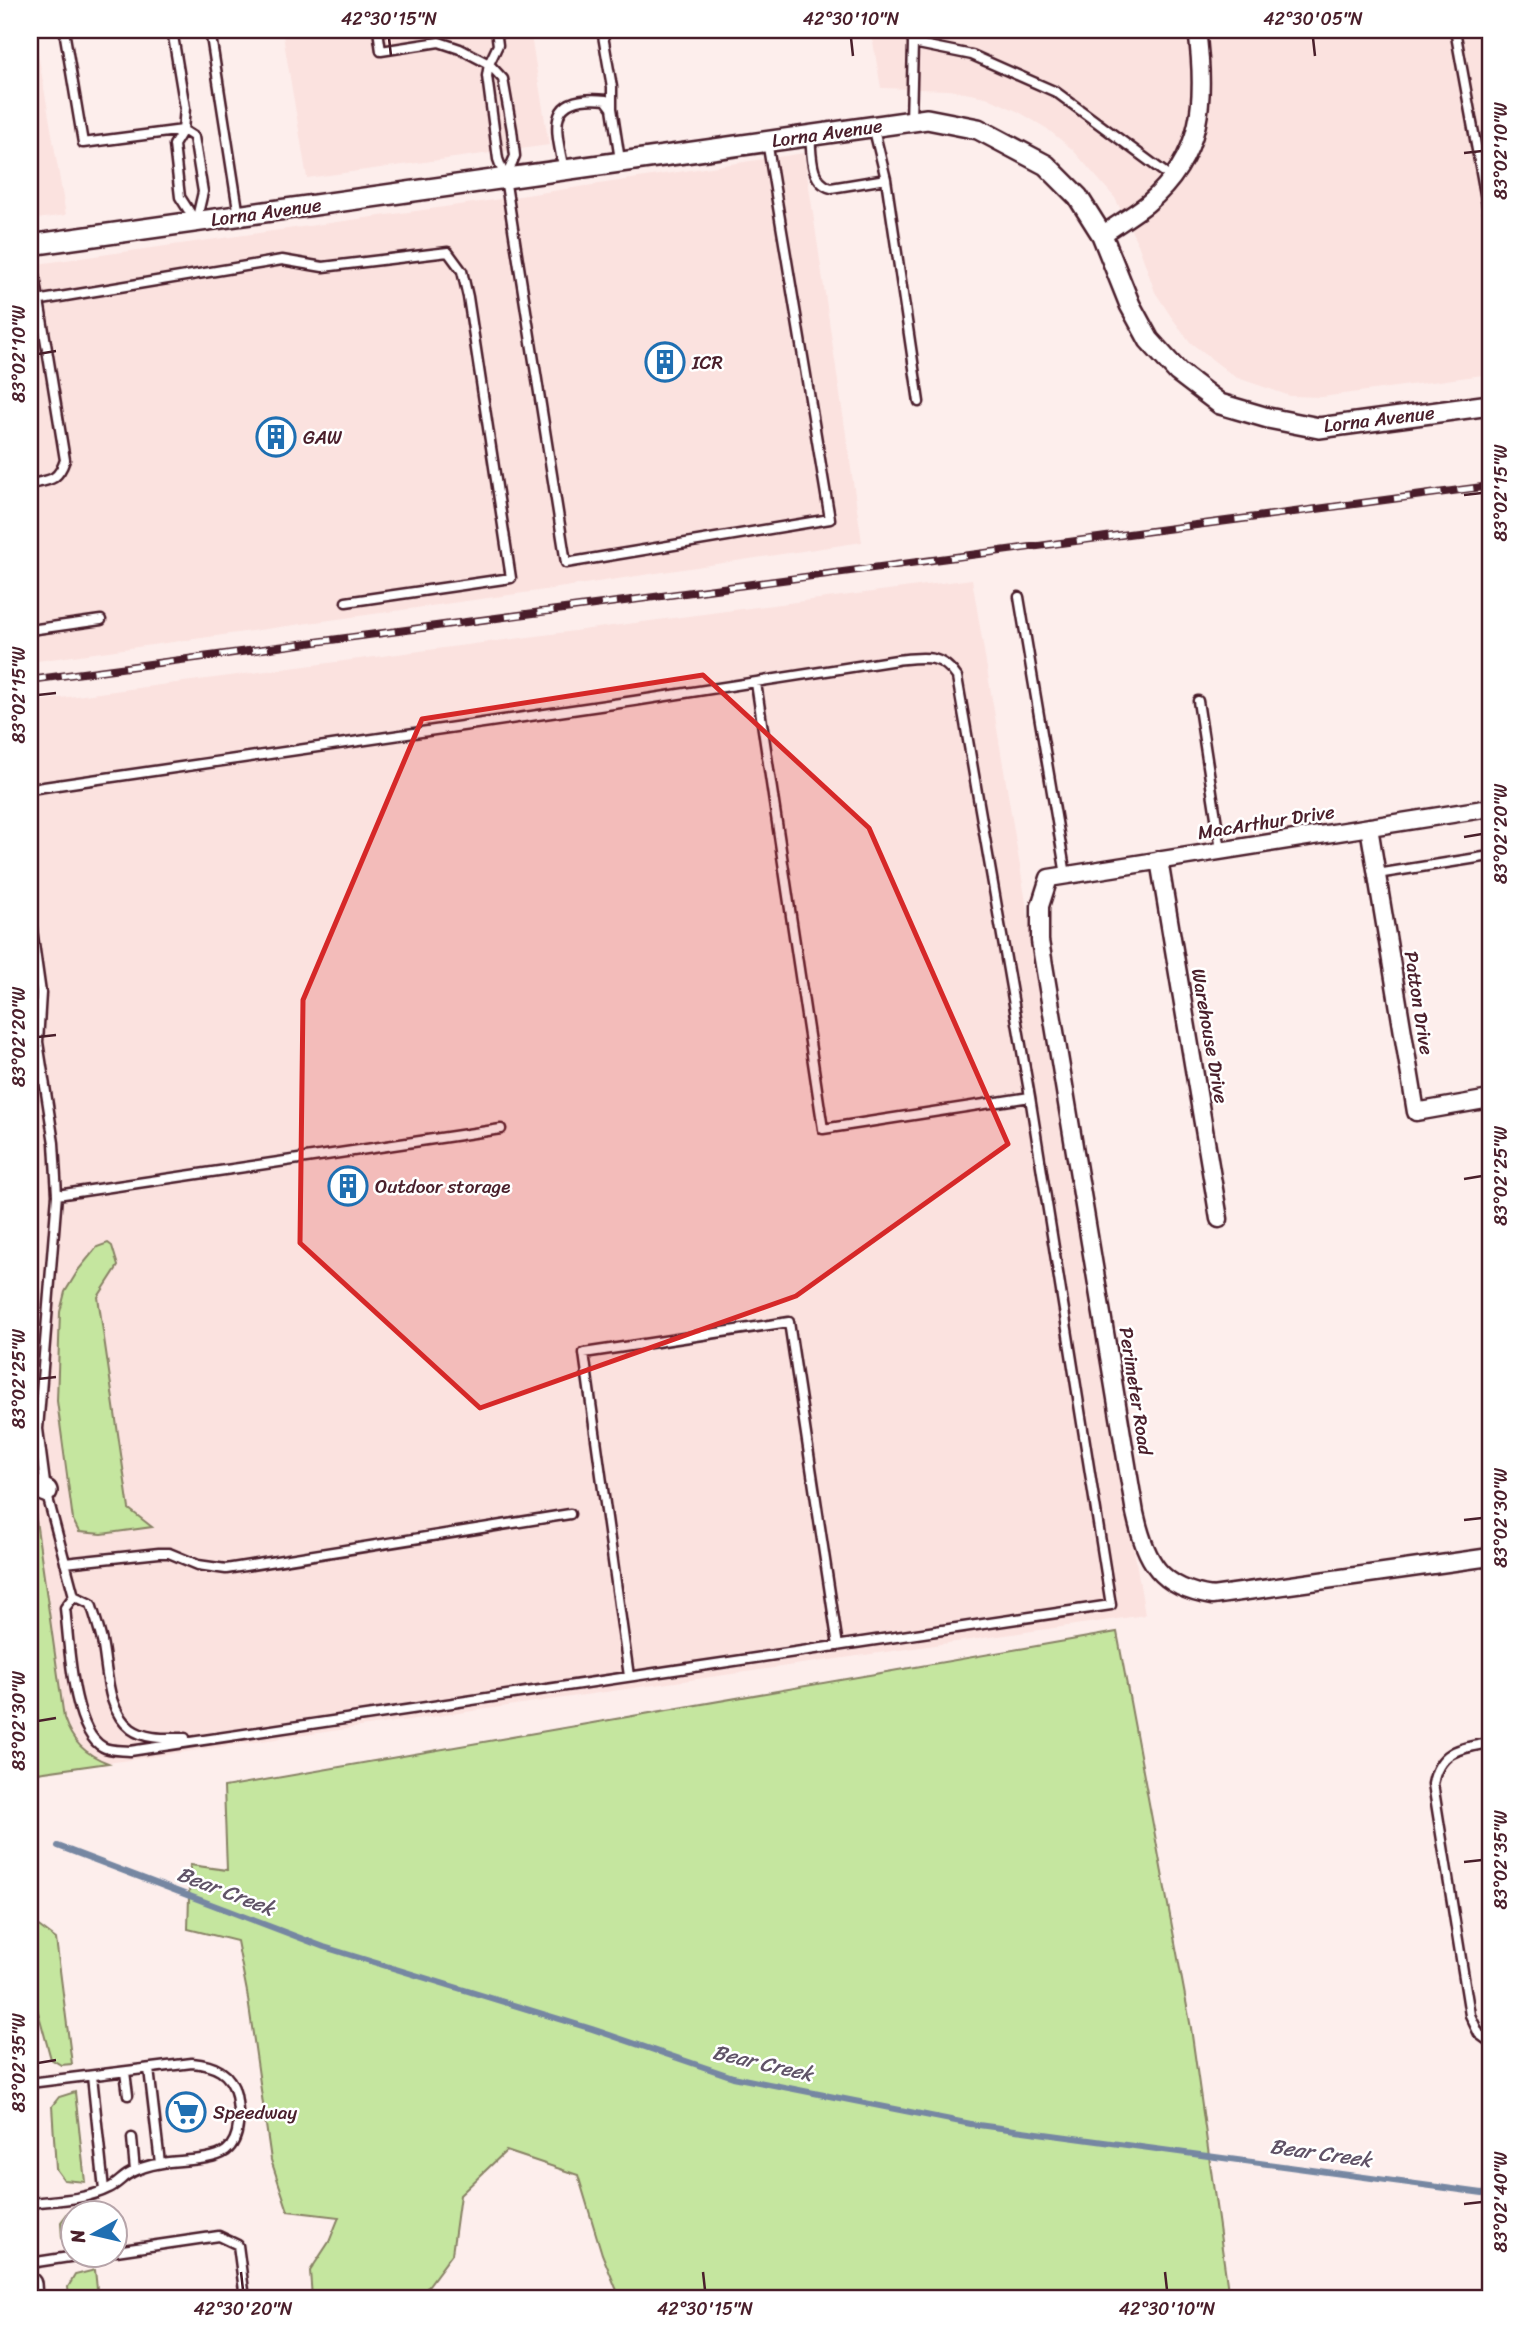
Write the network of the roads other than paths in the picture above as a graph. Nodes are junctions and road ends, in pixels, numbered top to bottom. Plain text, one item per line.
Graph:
1 (64, 30) edge
2 (172, 30) edge
3 (209, 30) edge
4 (377, 30) edge
5 (496, 30) edge
6 (602, 30) edge
7 (911, 30) edge
8 (1215, 30) edge
9 (1455, 30) edge
10 (1198, 31) edge
11 (913, 43) junction
12 (489, 65) junction
13 (612, 108) junction
14 (911, 121) junction
15 (873, 126) junction
16 (183, 130) junction
17 (810, 135) junction
18 (767, 141) junction
19 (620, 162) junction
20 (564, 170) junction
21 (505, 178) junction
22 (1172, 178) junction
23 (886, 179) junction
24 (239, 216) junction
25 (1490, 221) edge
26 (196, 222) junction
27 (1102, 235) junction
28 (30, 245) edge
29 (40, 300) junction
30 (30, 302) edge
31 (919, 402) dead end
32 (1490, 405) edge
33 (30, 484) edge
34 (1019, 597) dead end
35 (346, 603) dead end
36 (101, 620) dead end
37 (30, 630) edge
38 (756, 683) junction
39 (1198, 701) dead end
40 (30, 789) edge
41 (1490, 811) edge
42 (1369, 827) junction
43 (1221, 850) junction
44 (1490, 856) edge
45 (1159, 860) junction
46 (1377, 874) junction
47 (1066, 875) junction
48 (1049, 878) joint
49 (30, 915) edge
50 (30, 1023) edge
51 (34, 1043) edge
52 (1030, 1097) junction
53 (1490, 1099) edge
54 (501, 1129) dead end
55 (57, 1195) junction
56 (1219, 1219) dead end
57 (34, 1429) edge
58 (38, 1488) edge
59 (570, 1514) dead end
60 (1490, 1557) edge
61 (65, 1563) junction
62 (74, 1596) junction
63 (838, 1646) junction
64 (629, 1676) junction
65 (205, 1739) junction
66 (1490, 1743) edge
67 (1490, 2042) edge
68 (149, 2069) junction
69 (125, 2071) junction
70 (92, 2076) junction
71 (30, 2082) edge
72 (128, 2095) dead end
73 (132, 2138) dead end
74 (160, 2163) junction
75 (135, 2171) junction
76 (104, 2190) junction
77 (30, 2203) edge
78 (130, 2249) edge
79 (60, 2259) edge
80 (30, 2263) edge
81 (30, 2284) edge
82 (31, 2298) edge
83 (245, 2298) edge

1 - 16 lane
2 - 16 lane
3 - 24 lane
4 - 12 lane
5 - 12 lane
6 - 13 lane
7 - 11 lane
8 - 10 lane
9 - 25 lane
10 - 22 street
11 - 14 lane
11 - 22 lane
12 - 21 lane
12 - 21 lane
13 - 19 lane
13 - 20 lane
14 - 15 street, Lorna Avenue
14 - 27 street, Lorna Avenue
15 - 17 street, Lorna Avenue
15 - 23 lane
16 - 26 lane
16 - 26 lane
17 - 18 street, Lorna Avenue
17 - 23 lane
18 - 19 street, Lorna Avenue
18 - 21 lane
19 - 20 street, Lorna Avenue
20 - 21 street, Lorna Avenue
21 - 24 street, Lorna Avenue
22 - 27 street
23 - 31 lane
24 - 26 street, Lorna Avenue
26 - 28 street, Lorna Avenue
27 - 32 street, Lorna Avenue
28 - 29 lane
29 - 30 lane
29 - 33 lane
29 - 35 lane
34 - 47 lane
36 - 37 lane
38 - 40 lane
38 - 52 lane
38 - 52 lane
39 - 43 lane
41 - 42 street, MacArthur Drive
42 - 43 street, MacArthur Drive
42 - 46 street, Patton Drive
43 - 45 street, MacArthur Drive
44 - 46 lane
45 - 47 street, MacArthur Drive
45 - 56 street, Warehouse Drive
46 - 53 street, Patton Drive
47 - 48 street, MacArthur Drive
48 - 60 street, Perimeter Road
49 - 51 lane
50 - 51 lane
51 - 55 lane
52 - 63 lane
54 - 55 lane
55 - 57 lane
57 - 58 lane
58 - 61 lane
59 - 61 lane
61 - 62 lane
62 - 65 lane
62 - 65 lane
63 - 64 lane
63 - 64 lane
64 - 65 lane
66 - 67 lane
68 - 69 lane
68 - 74 lane
68 - 74 lane
69 - 70 lane
69 - 72 lane
70 - 71 lane
70 - 76 lane
73 - 75 lane
74 - 75 lane
75 - 76 lane
76 - 77 lane
78 - 83 lane
79 - 80 lane
81 - 82 main road

